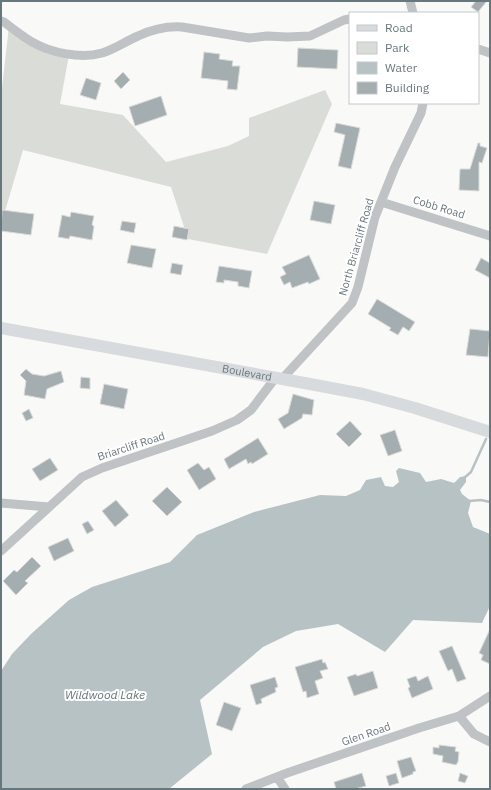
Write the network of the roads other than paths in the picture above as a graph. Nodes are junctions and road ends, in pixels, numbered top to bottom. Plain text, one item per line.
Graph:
1 (410, 1) edge
2 (413, 12) edge
3 (349, 20) edge
4 (1, 21) edge
5 (479, 49) edge
6 (490, 53) edge
7 (423, 104) edge
8 (381, 202) junction
9 (490, 236) edge
10 (1, 328) edge
11 (279, 378) junction
12 (490, 432) edge
13 (1, 502) edge
14 (49, 507) junction
15 (1, 551) edge
16 (490, 696) edge
17 (459, 716) junction
18 (490, 742) edge
19 (277, 777) junction
20 (246, 789) edge
21 (285, 789) edge

1 - 2 street
3 - 4 street
5 - 6 street
7 - 8 street, North Briarcliff Road
8 - 9 street, Cobb Road
8 - 11 street, North Briarcliff Road
10 - 11 main road, Boulevard
11 - 12 main road, Boulevard
11 - 14 street, Briarcliff Road
13 - 14 street
14 - 15 street, Briarcliff Road
16 - 17 street, Glen Road
17 - 18 street
17 - 19 street, Glen Road
19 - 20 street, Glen Road
19 - 21 street

